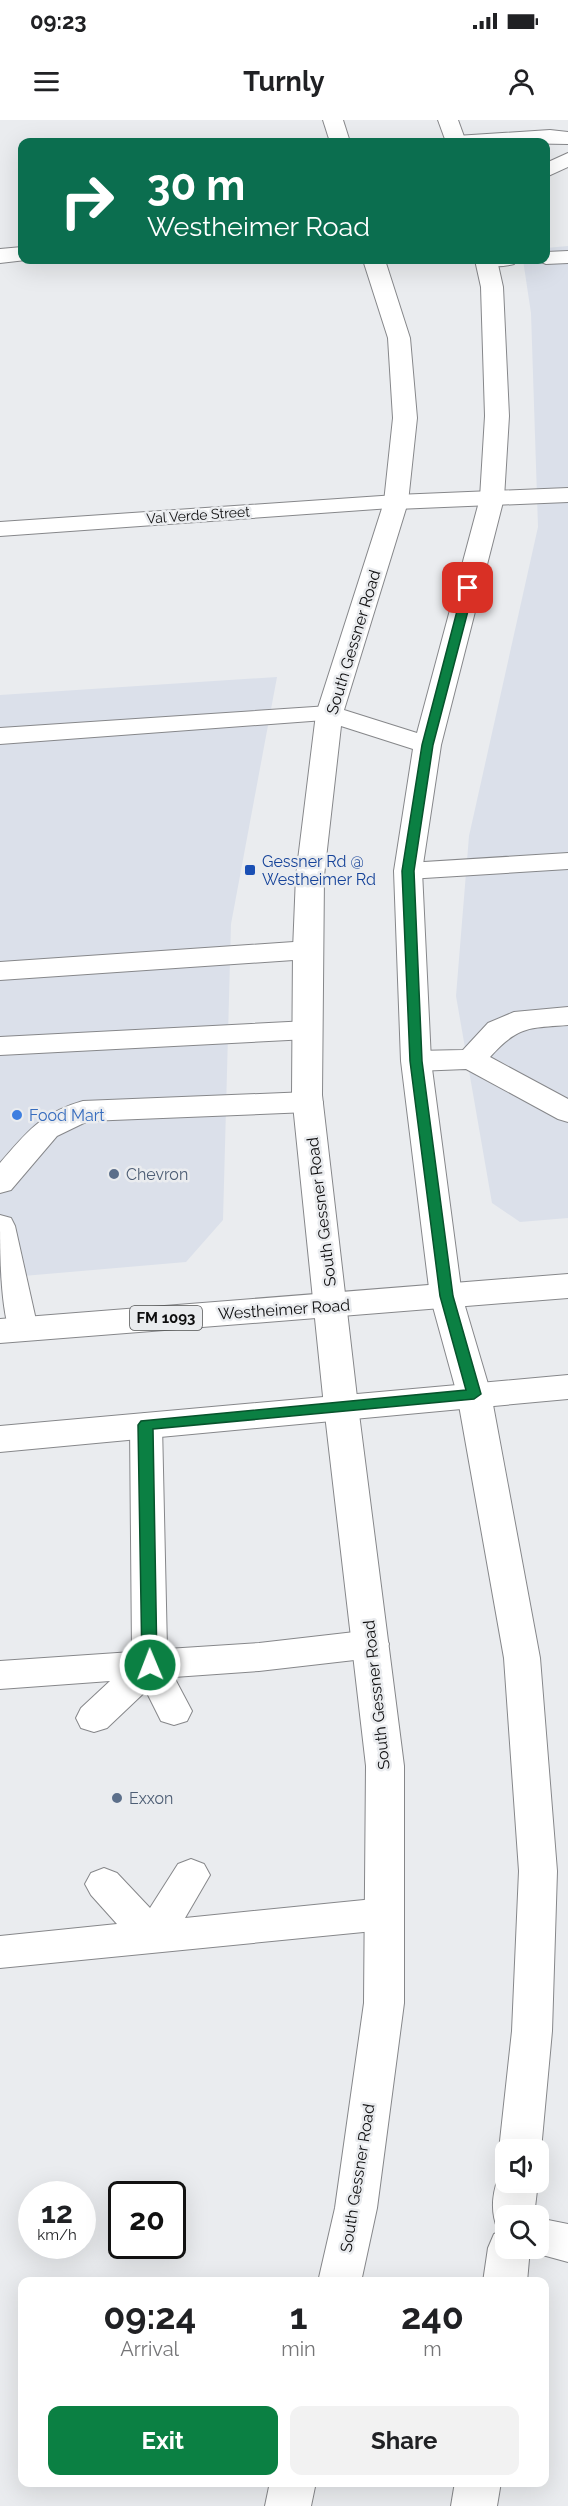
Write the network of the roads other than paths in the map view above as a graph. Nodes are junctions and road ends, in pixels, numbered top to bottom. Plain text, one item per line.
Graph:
1 (333, 120) edge
2 (448, 120) edge
3 (339, 138) edge
4 (455, 138) edge
5 (519, 138) edge
6 (568, 138) edge
7 (568, 159) edge
8 (550, 169) edge
9 (18, 254) edge
10 (0, 256) edge
11 (568, 257) edge
12 (550, 258) edge
13 (375, 264) edge
14 (493, 264) edge
15 (568, 495) edge
16 (492, 498) junction
17 (396, 502) junction
18 (0, 529) edge
19 (329, 714) junction
20 (0, 736) edge
21 (427, 745) junction
22 (568, 861) edge
23 (408, 871) junction
24 (308, 950) junction
25 (0, 971) edge
26 (568, 1016) edge
27 (308, 1030) junction
28 (0, 1046) edge
29 (471, 1059) junction
30 (416, 1061) junction
31 (308, 1102) junction
32 (568, 1112) edge
33 (0, 1183) edge
34 (0, 1226) edge
35 (568, 1286) edge
36 (446, 1296) junction
37 (332, 1305) junction
38 (11, 1330) edge
39 (568, 1387) edge
40 (474, 1394) junction
41 (341, 1406) junction
42 (146, 1425) junction
43 (0, 1438) edge
44 (372, 1644) junction
45 (150, 1665) junction
46 (0, 1675) edge
47 (174, 1711) dead end
48 (94, 1718) dead end
49 (191, 1875) dead end
50 (104, 1884) dead end
51 (384, 1914) junction
52 (152, 1937) junction
53 (0, 1952) edge
54 (521, 2139) edge
55 (549, 2239) edge
56 (568, 2243) edge
57 (508, 2259) edge
58 (340, 2277) edge
59 (506, 2277) edge
60 (292, 2487) edge
61 (477, 2487) edge
62 (288, 2506) edge
63 (474, 2506) edge

1 - 3 main road
2 - 4 main road
5 - 6 lane
7 - 8 lane
9 - 10 main road
11 - 12 lane
13 - 17 main road, South Gessner Road
14 - 16 main road
15 - 16 lane
16 - 17 lane
16 - 21 main road
17 - 18 main road, Val Verde Street
17 - 19 main road, South Gessner Road
19 - 20 lane
19 - 21 main road
19 - 24 main road, South Gessner Road
21 - 23 main road
22 - 23 lane
23 - 30 main road
24 - 25 lane
24 - 27 main road, South Gessner Road
26 - 29 lane
27 - 28 lane
27 - 31 main road, South Gessner Road
29 - 30 lane
29 - 32 lane
30 - 36 main road
31 - 33 lane
31 - 37 main road, South Gessner Road
34 - 38 lane
35 - 36 main road, Westheimer Road / FM 1093
36 - 37 main road, Westheimer Road / FM 1093
36 - 40 main road
37 - 38 main road, Westheimer Road / FM 1093
37 - 41 main road, South Gessner Road
39 - 40 main road
40 - 41 main road
40 - 54 main road
41 - 42 main road
41 - 44 main road, South Gessner Road
42 - 43 main road
42 - 45 lane
44 - 45 lane
44 - 51 main road, South Gessner Road
45 - 46 lane
45 - 47 lane
45 - 48 lane
49 - 52 lane
50 - 52 lane
51 - 52 lane
51 - 58 main road, South Gessner Road
52 - 53 lane
55 - 56 lane
57 - 59 main road
60 - 62 main road
61 - 63 main road

